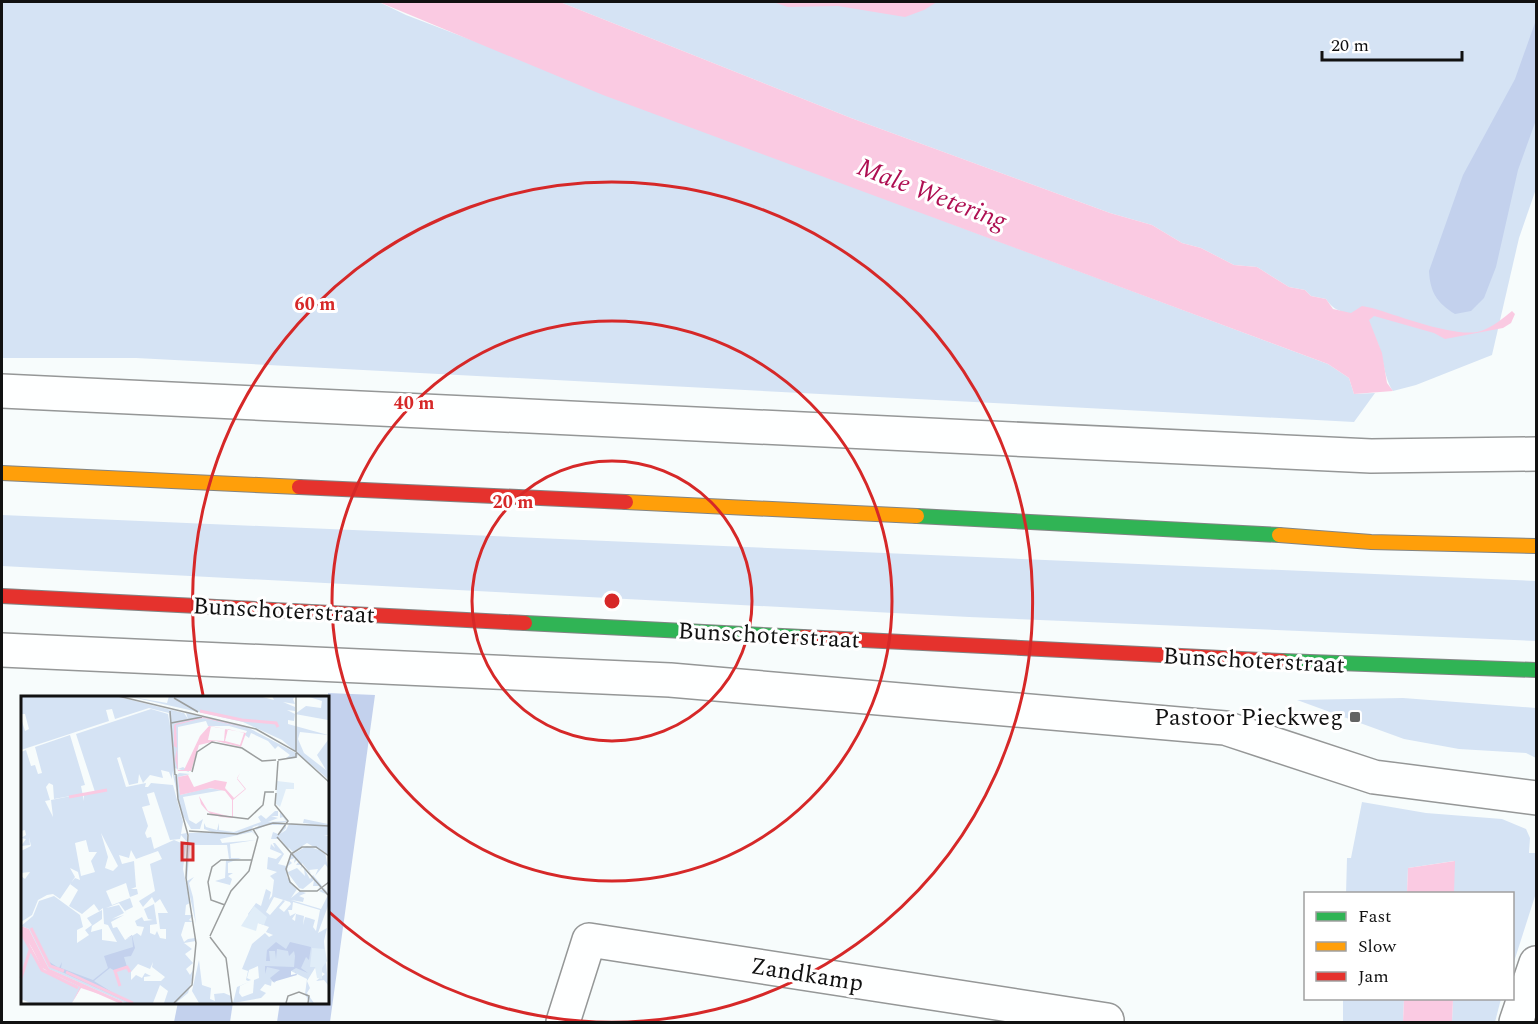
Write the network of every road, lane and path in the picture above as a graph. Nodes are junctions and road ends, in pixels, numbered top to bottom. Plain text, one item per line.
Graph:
1 (2, 392) edge
2 (1525, 455) edge
3 (2, 473) edge
4 (1536, 546) edge
5 (2, 596) edge
6 (2, 650) edge
7 (1536, 670) edge
8 (1536, 798) edge
9 (1536, 963) edge
10 (563, 1023) edge
11 (1107, 1023) edge
12 (1516, 1023) edge

1 - 2 street
3 - 4 main road
5 - 7 main road, Bunschoterstraat
6 - 8 street, Bunschoterstraat
9 - 12 street
10 - 11 street, Zandkamp

